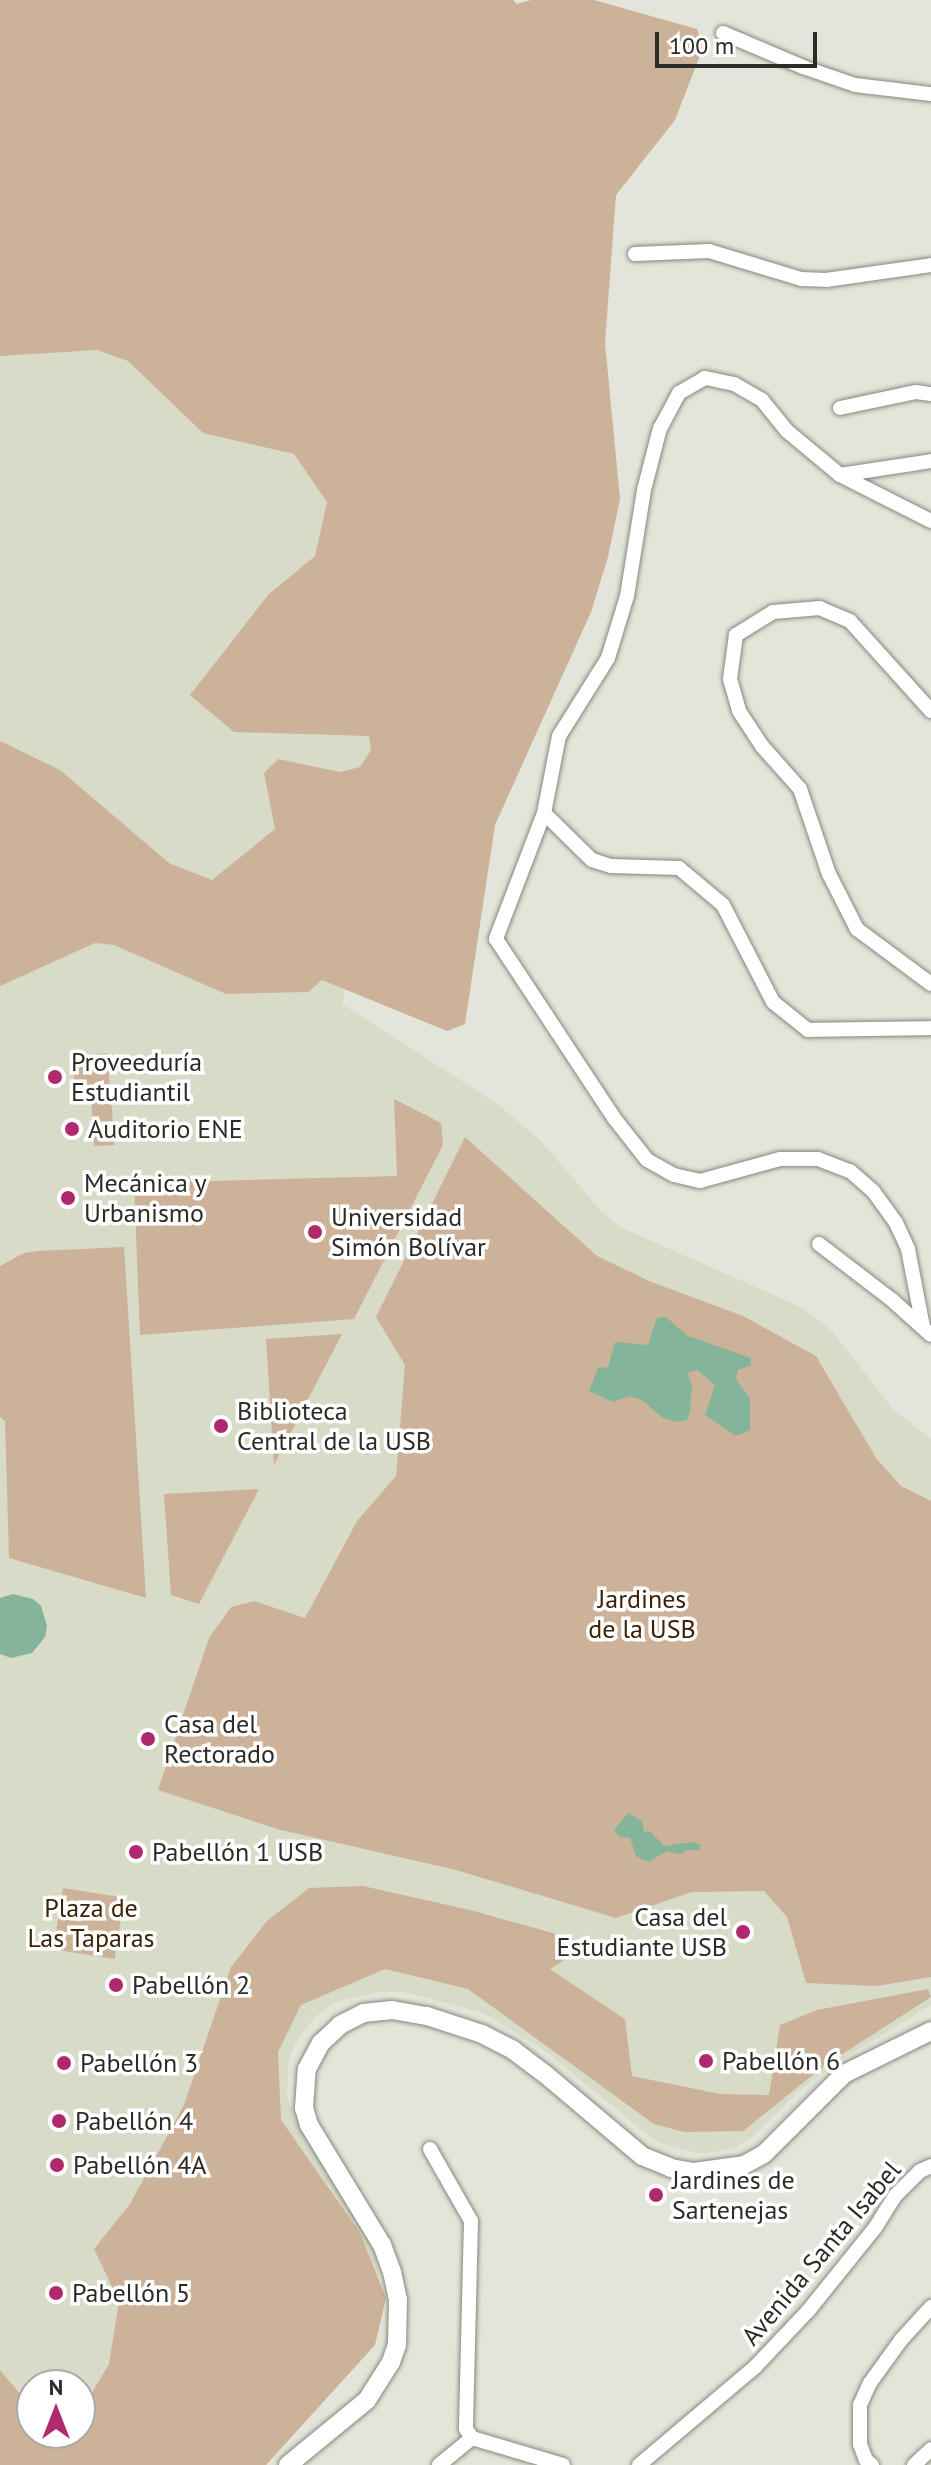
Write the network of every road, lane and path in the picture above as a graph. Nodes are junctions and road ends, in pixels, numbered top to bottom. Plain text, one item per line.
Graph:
1 (723, 33) dead end
2 (931, 94) edge
3 (635, 254) dead end
4 (931, 265) edge
5 (931, 394) edge
6 (840, 408) dead end
7 (931, 461) edge
8 (840, 475) junction
9 (931, 521) edge
10 (931, 711) edge
11 (544, 813) junction
12 (931, 984) edge
13 (931, 1028) edge
14 (819, 1244) dead end
15 (927, 1331) edge
16 (931, 2031) edge
17 (430, 2149) dead end
18 (931, 2166) edge
19 (931, 2307) edge
20 (472, 2438) junction
21 (931, 2449) edge
22 (288, 2465) edge
23 (439, 2465) edge
24 (563, 2465) edge
25 (639, 2465) edge
26 (872, 2465) edge
27 (914, 2465) edge

1 - 2 street
3 - 4 street
5 - 6 street
7 - 8 street
8 - 9 street
8 - 11 street
10 - 12 street
11 - 13 street
11 - 15 street
14 - 15 street
16 - 22 main road
17 - 20 street
18 - 25 street, Avenida Santa Isabel
19 - 26 street
20 - 23 street
20 - 24 street
21 - 27 street

